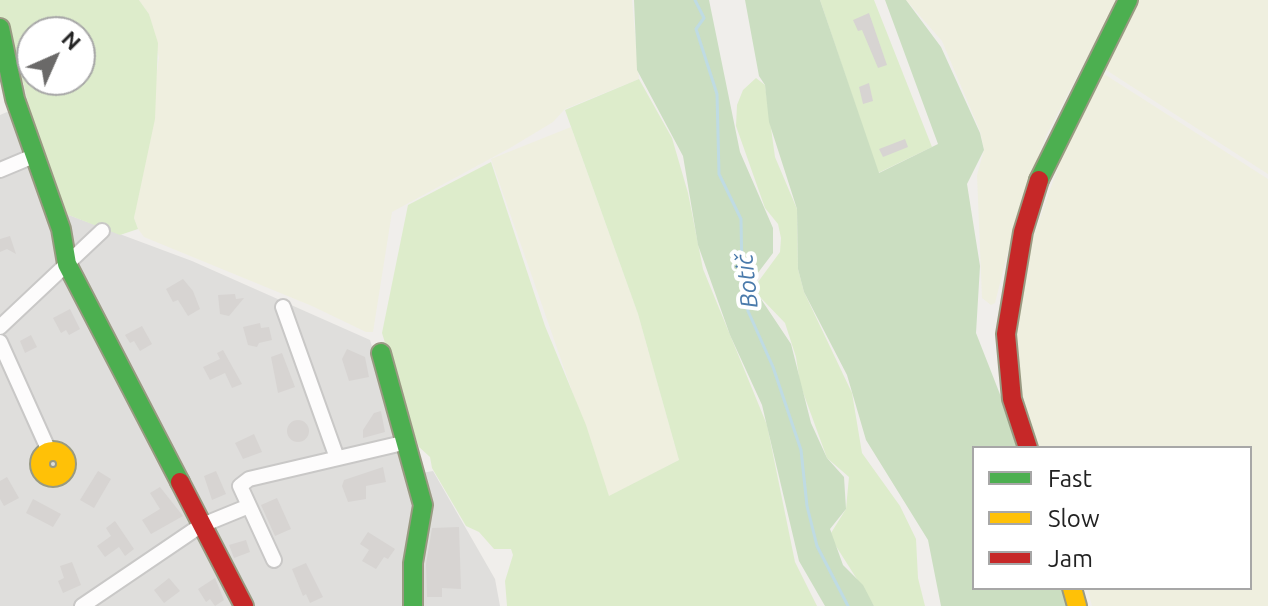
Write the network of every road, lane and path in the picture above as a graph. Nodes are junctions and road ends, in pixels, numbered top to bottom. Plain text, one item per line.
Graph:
1 (1128, 0) edge
2 (0, 28) edge
3 (36, 155) junction
4 (0, 170) edge
5 (102, 231) dead end
6 (67, 264) junction
7 (283, 307) dead end
8 (0, 327) edge
9 (0, 342) edge
10 (381, 353) dead end
11 (407, 442) junction
12 (1027, 446) edge
13 (49, 451) dead end
14 (337, 458) junction
15 (249, 506) junction
16 (200, 526) junction
17 (274, 560) dead end
18 (82, 606) edge
19 (244, 606) edge
20 (413, 606) edge

1 - 12 street
2 - 3 street
3 - 4 street
3 - 6 street
5 - 6 street
6 - 8 street
6 - 16 street
7 - 14 street
9 - 13 street
10 - 11 street
11 - 14 street
11 - 20 street
14 - 15 street
15 - 16 street
15 - 17 street
16 - 18 street
16 - 19 street

